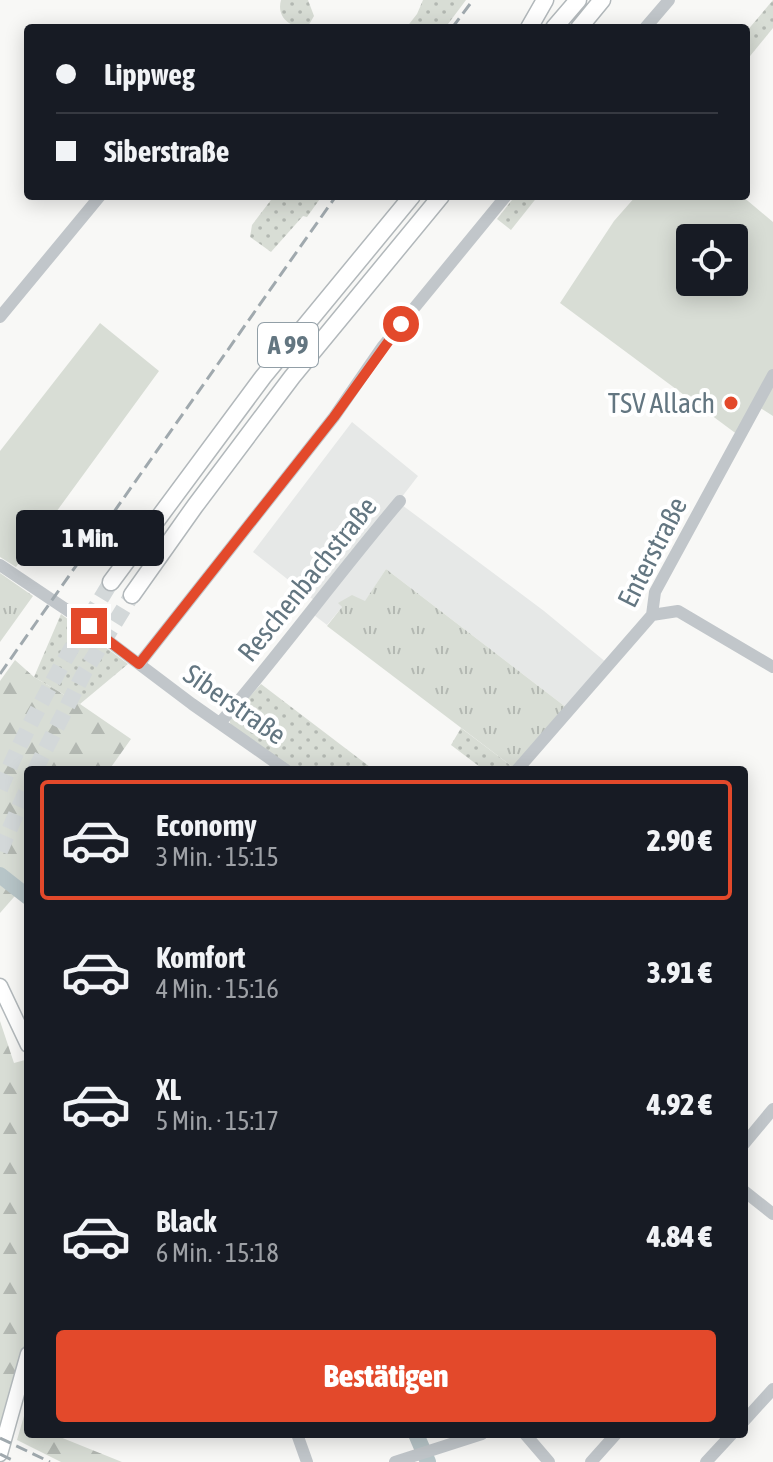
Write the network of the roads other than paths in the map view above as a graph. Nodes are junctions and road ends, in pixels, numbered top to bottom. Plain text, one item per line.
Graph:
1 (545, 0) edge
2 (578, 0) edge
3 (602, 0) edge
4 (669, 0) edge
5 (531, 24) edge
6 (557, 24) edge
7 (582, 24) edge
8 (648, 24) edge
9 (97, 200) edge
10 (409, 200) edge
11 (438, 200) edge
12 (503, 200) edge
13 (0, 317) edge
14 (773, 375) edge
15 (400, 501) dead end
16 (0, 565) edge
17 (111, 582) tunnel mouth
18 (132, 595) tunnel mouth
19 (652, 615) junction
20 (139, 664) junction
21 (773, 667) edge
22 (220, 723) junction
23 (280, 766) edge
24 (520, 766) edge
25 (0, 986) edge
26 (24, 1036) edge
27 (773, 1109) edge
28 (748, 1139) edge
29 (748, 1194) edge
30 (773, 1214) edge
31 (24, 1368) edge
32 (773, 1389) edge
33 (748, 1417) edge
34 (298, 1438) edge
35 (469, 1438) edge
36 (528, 1438) edge
37 (612, 1438) edge
38 (728, 1438) edge
39 (0, 1454) edge
40 (307, 1462) edge
41 (395, 1462) edge
42 (549, 1462) edge
43 (591, 1462) edge
44 (706, 1462) edge

1 - 5 highway
2 - 6 highway
3 - 7 highway
4 - 8 street
9 - 13 street
10 - 17 highway, A 99
11 - 18 highway, A 99
12 - 20 street
14 - 19 street, Enterstraße
15 - 22 street, Reschenbachstraße
16 - 20 street, Siberstraße
19 - 21 street
19 - 24 street, Enterstraße
20 - 22 street, Siberstraße
22 - 23 street, Siberstraße
25 - 26 main road
27 - 28 street
29 - 30 street
31 - 39 main road
32 - 33 street
34 - 40 street
35 - 41 street
36 - 42 street
37 - 43 street
38 - 44 street

